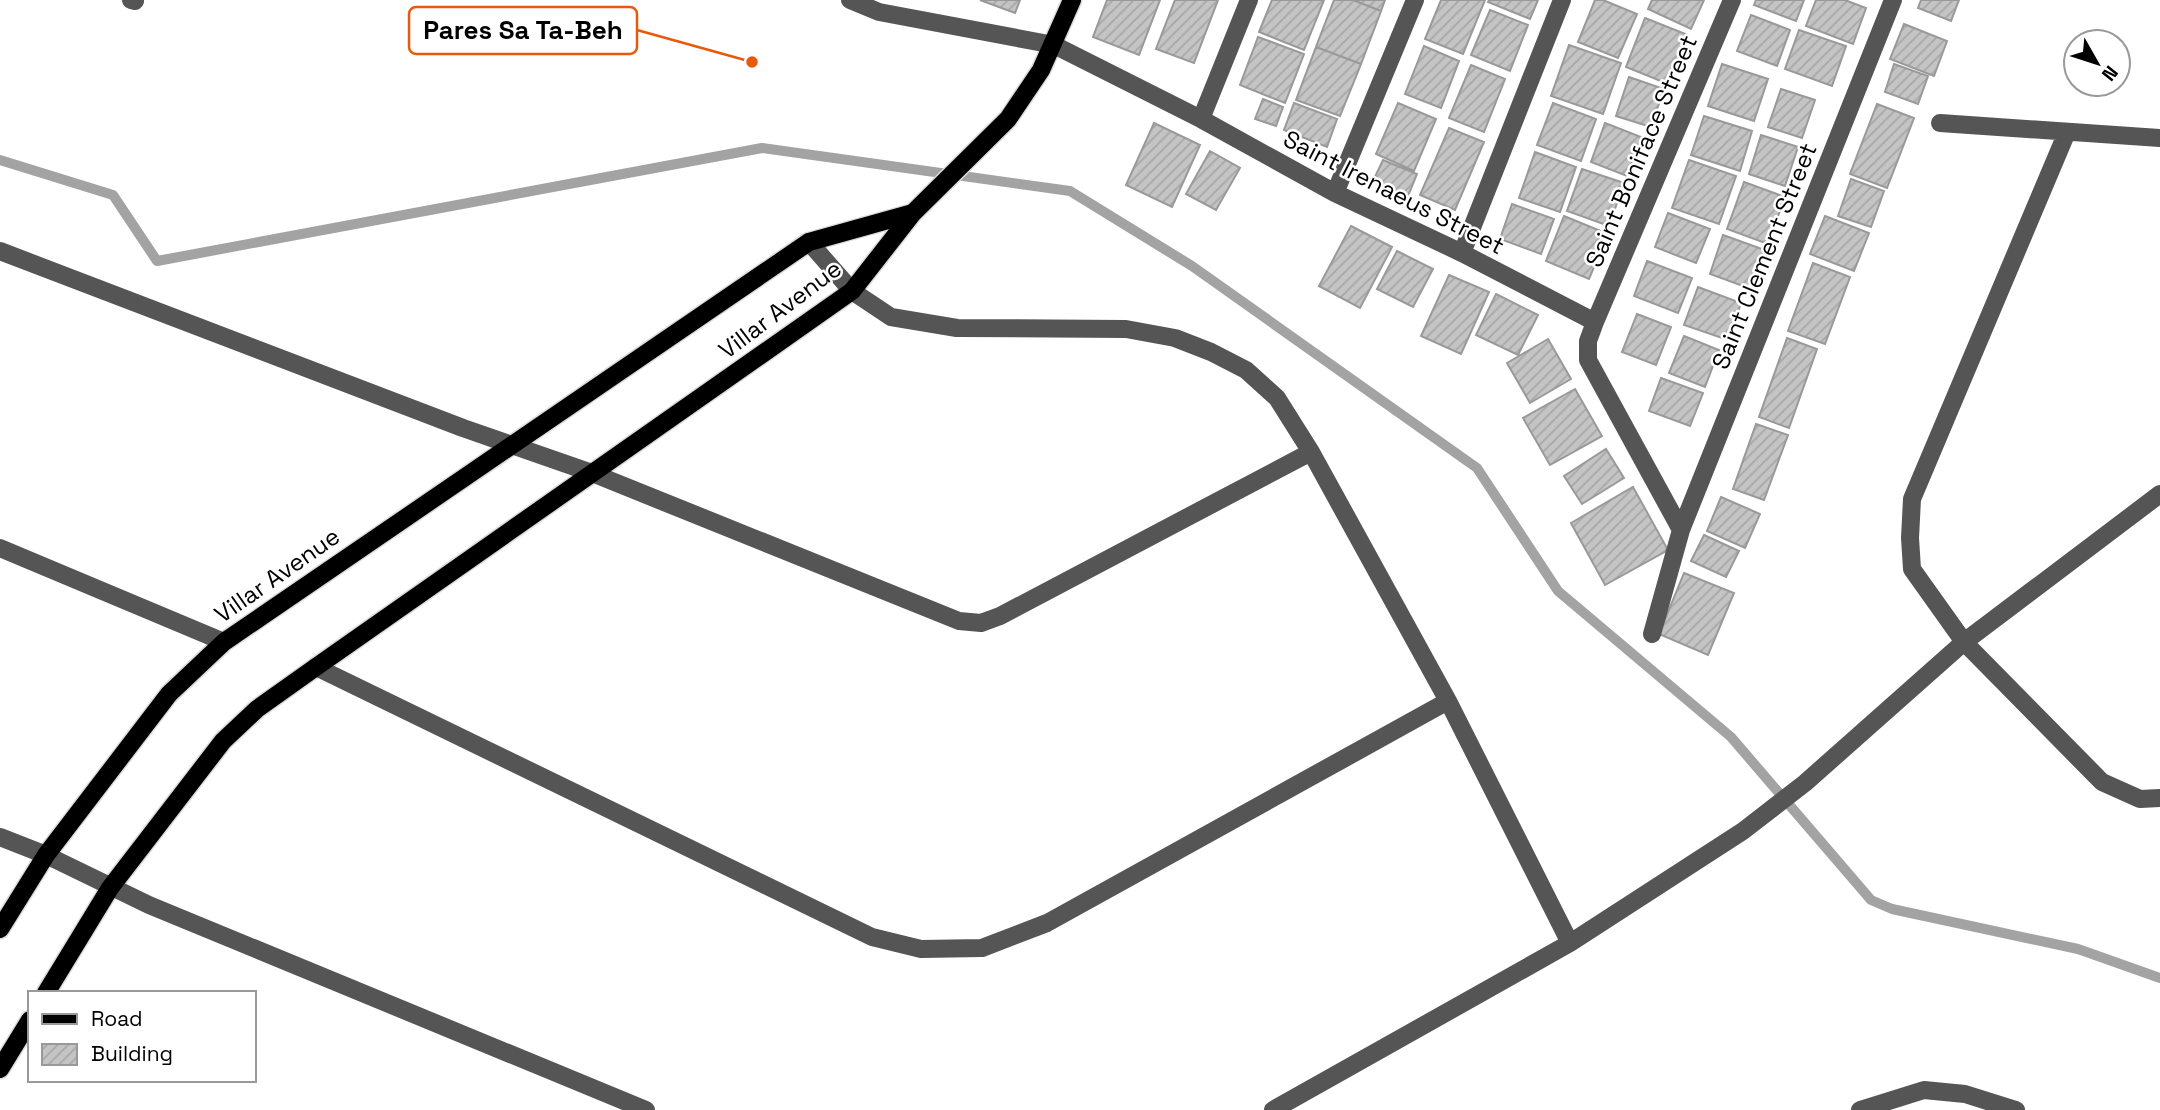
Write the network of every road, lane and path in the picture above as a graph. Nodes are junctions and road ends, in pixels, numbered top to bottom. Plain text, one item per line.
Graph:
1 (850, 0) edge
2 (1072, 0) edge
3 (1249, 0) edge
4 (1415, 0) edge
5 (1562, 0) edge
6 (1732, 0) edge
7 (1893, 0) edge
8 (881, 6) edge
9 (1054, 45) junction
10 (1201, 119) junction
11 (1940, 123) dead end
12 (2067, 132) junction
13 (2160, 138) edge
14 (1335, 193) junction
15 (914, 213) junction
16 (809, 242) junction
17 (0, 251) edge
18 (1462, 253) junction
19 (852, 291) junction
20 (1595, 321) junction
21 (511, 445) junction
22 (1311, 452) junction
23 (592, 473) junction
24 (2160, 494) edge
25 (1681, 530) junction
26 (0, 548) edge
27 (1652, 634) dead end
28 (224, 642) junction
29 (1964, 642) junction
30 (316, 667) junction
31 (1448, 701) junction
32 (2160, 798) edge
33 (0, 836) edge
34 (46, 855) junction
35 (110, 888) junction
36 (0, 929) edge
37 (1570, 943) junction
38 (47, 991) edge
39 (28, 1023) edge
40 (0, 1069) edge
41 (646, 1110) edge
42 (1273, 1110) edge
43 (1860, 1110) edge
44 (2016, 1110) edge

1 - 8 street, Saint Irenaeus Street
2 - 9 main road
3 - 10 street
4 - 14 street
5 - 18 street
6 - 20 street, Saint Boniface Street
7 - 25 street, Saint Clement Street
8 - 9 street, Saint Irenaeus Street
9 - 10 street, Saint Irenaeus Street
9 - 15 main road
10 - 14 street, Saint Irenaeus Street
11 - 12 street
12 - 13 street
12 - 29 street
14 - 18 street, Saint Irenaeus Street
15 - 16 main road, Villar Avenue
15 - 19 main road, Villar Avenue
16 - 19 street
16 - 21 main road, Villar Avenue
17 - 21 street
18 - 20 street, Saint Irenaeus Street
19 - 22 street
19 - 23 main road, Villar Avenue
20 - 25 street
21 - 23 street
21 - 28 main road, Villar Avenue
22 - 23 street
22 - 31 street
23 - 30 main road, Villar Avenue
24 - 29 street
25 - 27 street
26 - 28 street
28 - 34 main road, Villar Avenue
29 - 32 street
29 - 37 street
30 - 31 street
30 - 35 main road, Villar Avenue
31 - 37 street
33 - 34 street
34 - 35 street
34 - 36 main road, Villar Avenue
35 - 38 main road, Villar Avenue
35 - 41 street
37 - 42 street
39 - 40 main road
43 - 44 street

